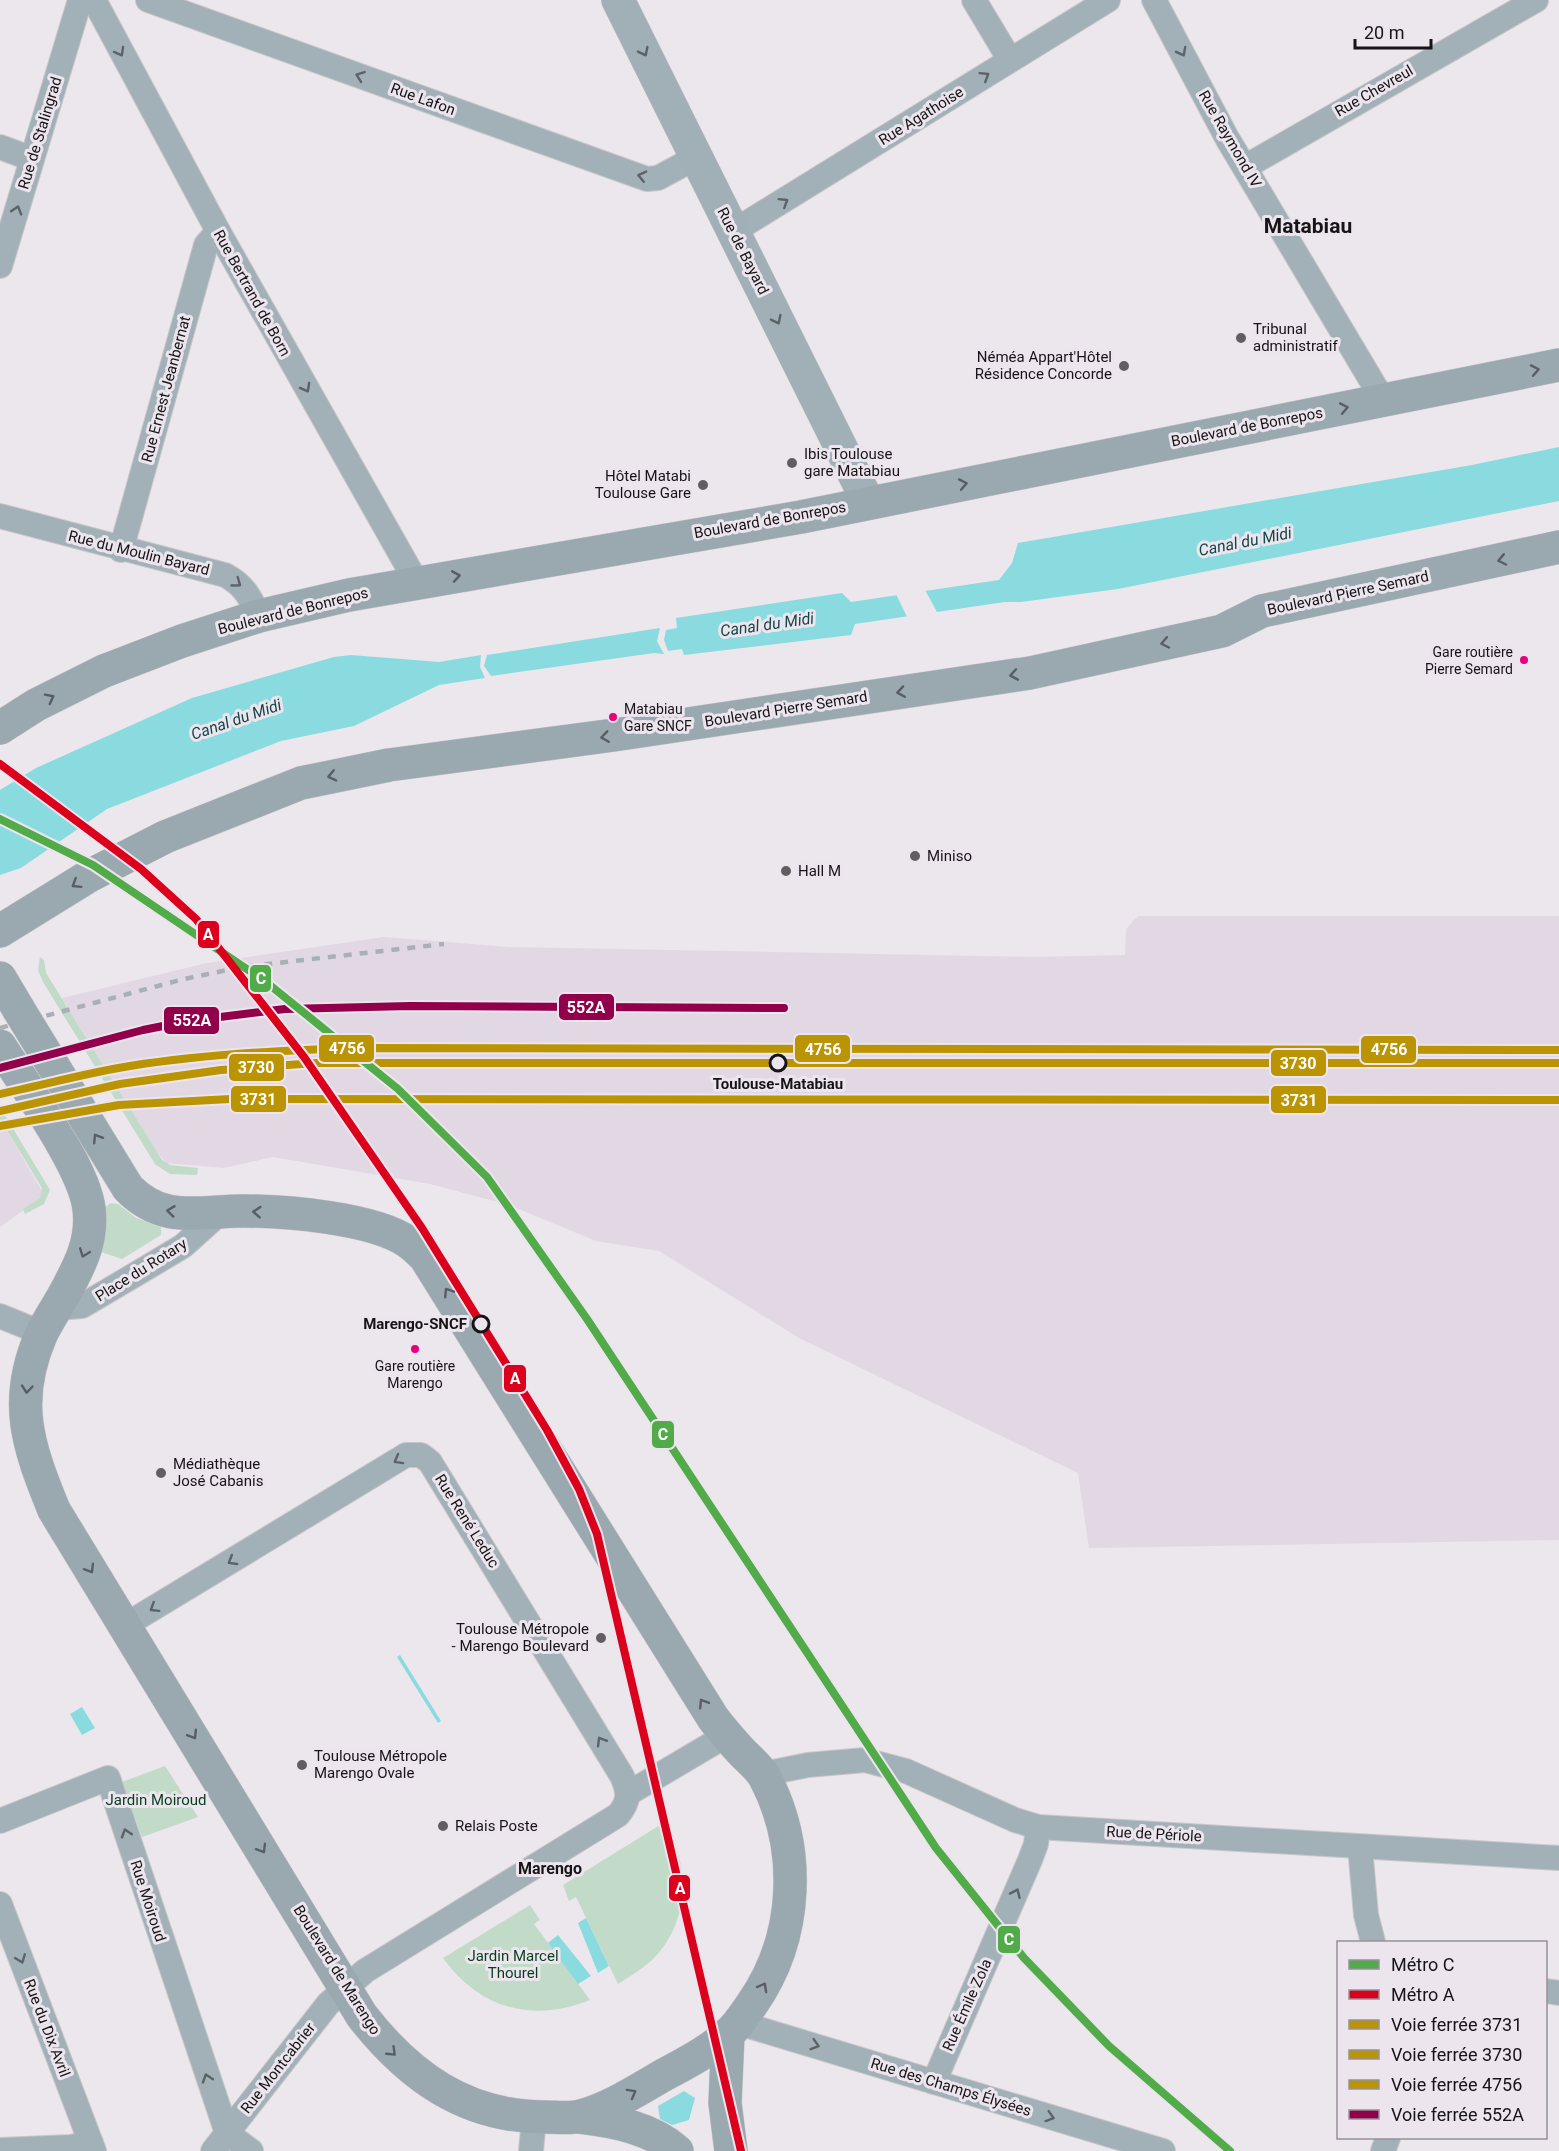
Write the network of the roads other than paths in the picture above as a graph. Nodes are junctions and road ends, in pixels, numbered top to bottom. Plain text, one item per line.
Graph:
1 (80, 0) edge
2 (94, 0) edge
3 (148, 0) edge
4 (618, 0) edge
5 (974, 0) edge
6 (1108, 0) edge
7 (1154, 0) edge
8 (1536, 0) edge
9 (1010, 60) junction
10 (0, 147) edge
11 (695, 158) junction
12 (32, 159) junction
13 (1245, 166) junction
14 (218, 231) junction
15 (734, 231) junction
16 (0, 266) edge
17 (1559, 365) edge
18 (1383, 400) junction
19 (868, 502) junction
20 (0, 516) edge
21 (1559, 548) edge
22 (121, 550) junction
23 (417, 583) junction
24 (259, 616) junction
25 (0, 728) edge
26 (0, 931) edge
27 (0, 978) edge
28 (0, 1046) edge
29 (222, 1211) junction
30 (0, 1316) edge
31 (49, 1320) junction
32 (124, 1626) junction
33 (727, 1735) junction
34 (763, 1774) junction
35 (629, 1793) junction
36 (0, 1821) edge
37 (1038, 1827) junction
38 (1360, 1847) junction
39 (1559, 1858) edge
40 (0, 1904) edge
41 (1373, 1941) edge
42 (345, 1989) junction
43 (734, 2029) junction
44 (934, 2082) junction
45 (578, 2116) junction
46 (530, 2117) junction
47 (220, 2142) edge
48 (93, 2147) edge
49 (0, 2150) edge
50 (251, 2151) edge
51 (531, 2151) edge
52 (677, 2151) edge
53 (731, 2151) edge
54 (1163, 2151) edge

1 - 12 street, Rue de Stalingrad
2 -> 14 street, Rue Bertrand de Born
11 -> 3 street, Rue Lafon
4 -> 11 street, Rue de Bayard
5 - 9 street
6 - 9 street, Rue Agathoise
7 -> 13 street, Rue Raymond IV
8 - 13 street, Rue Chevreul
15 -> 9 street, Rue Agathoise
10 - 12 street
11 - 15 street, Rue de Bayard
16 -> 12 street, Rue de Stalingrad
13 - 18 street, Rue Raymond IV
14 - 22 street, Rue Ernest Jeanbernat
14 -> 23 street, Rue Bertrand de Born
15 -> 19 street, Rue de Bayard
18 -> 17 main road, Boulevard de Bonrepos
19 -> 18 main road, Boulevard de Bonrepos
23 -> 19 main road, Boulevard de Bonrepos
20 - 22 street, Rue du Moulin Bayard
21 -> 26 main road, Boulevard Pierre Semard
22 -> 24 street, Rue du Moulin Bayard
23 - 24 main road, Boulevard de Bonrepos
25 -> 24 main road, Boulevard de Bonrepos
29 -> 27 main road, Place du Rotary, bridge
28 -> 31 main road, Boulevard de Marengo
29 - 31 street, Place du Rotary
33 -> 29 main road, Boulevard de Marengo
30 - 31 street
31 -> 32 main road, Boulevard de Marengo
35 -> 32 street, Rue René Leduc
32 -> 42 main road, Boulevard de Marengo
33 - 34 main road, Boulevard de Marengo
33 - 35 street
34 - 37 street, Rue de Périole
43 -> 34 main road, Boulevard de Marengo
35 - 42 street
47 -> 36 street, Rue Moiroud
37 - 38 street, Rue de Périole
44 -> 37 street, Rue Émile Zola
38 - 39 street, Rue de Périole
38 - 41 street
40 -> 48 street, Rue du Dix Avril
42 -> 46 main road, Boulevard de Marengo
42 - 47 street, Rue Montcabrier
43 -> 44 street, Rue des Champs Élysées
45 -> 43 main road, Boulevard de Marengo
43 - 53 main road
44 -> 54 street, Rue des Champs Élysées
45 - 46 main road, Boulevard de Marengo
45 - 52 main road
46 - 51 street
47 - 50 street
48 - 49 street

